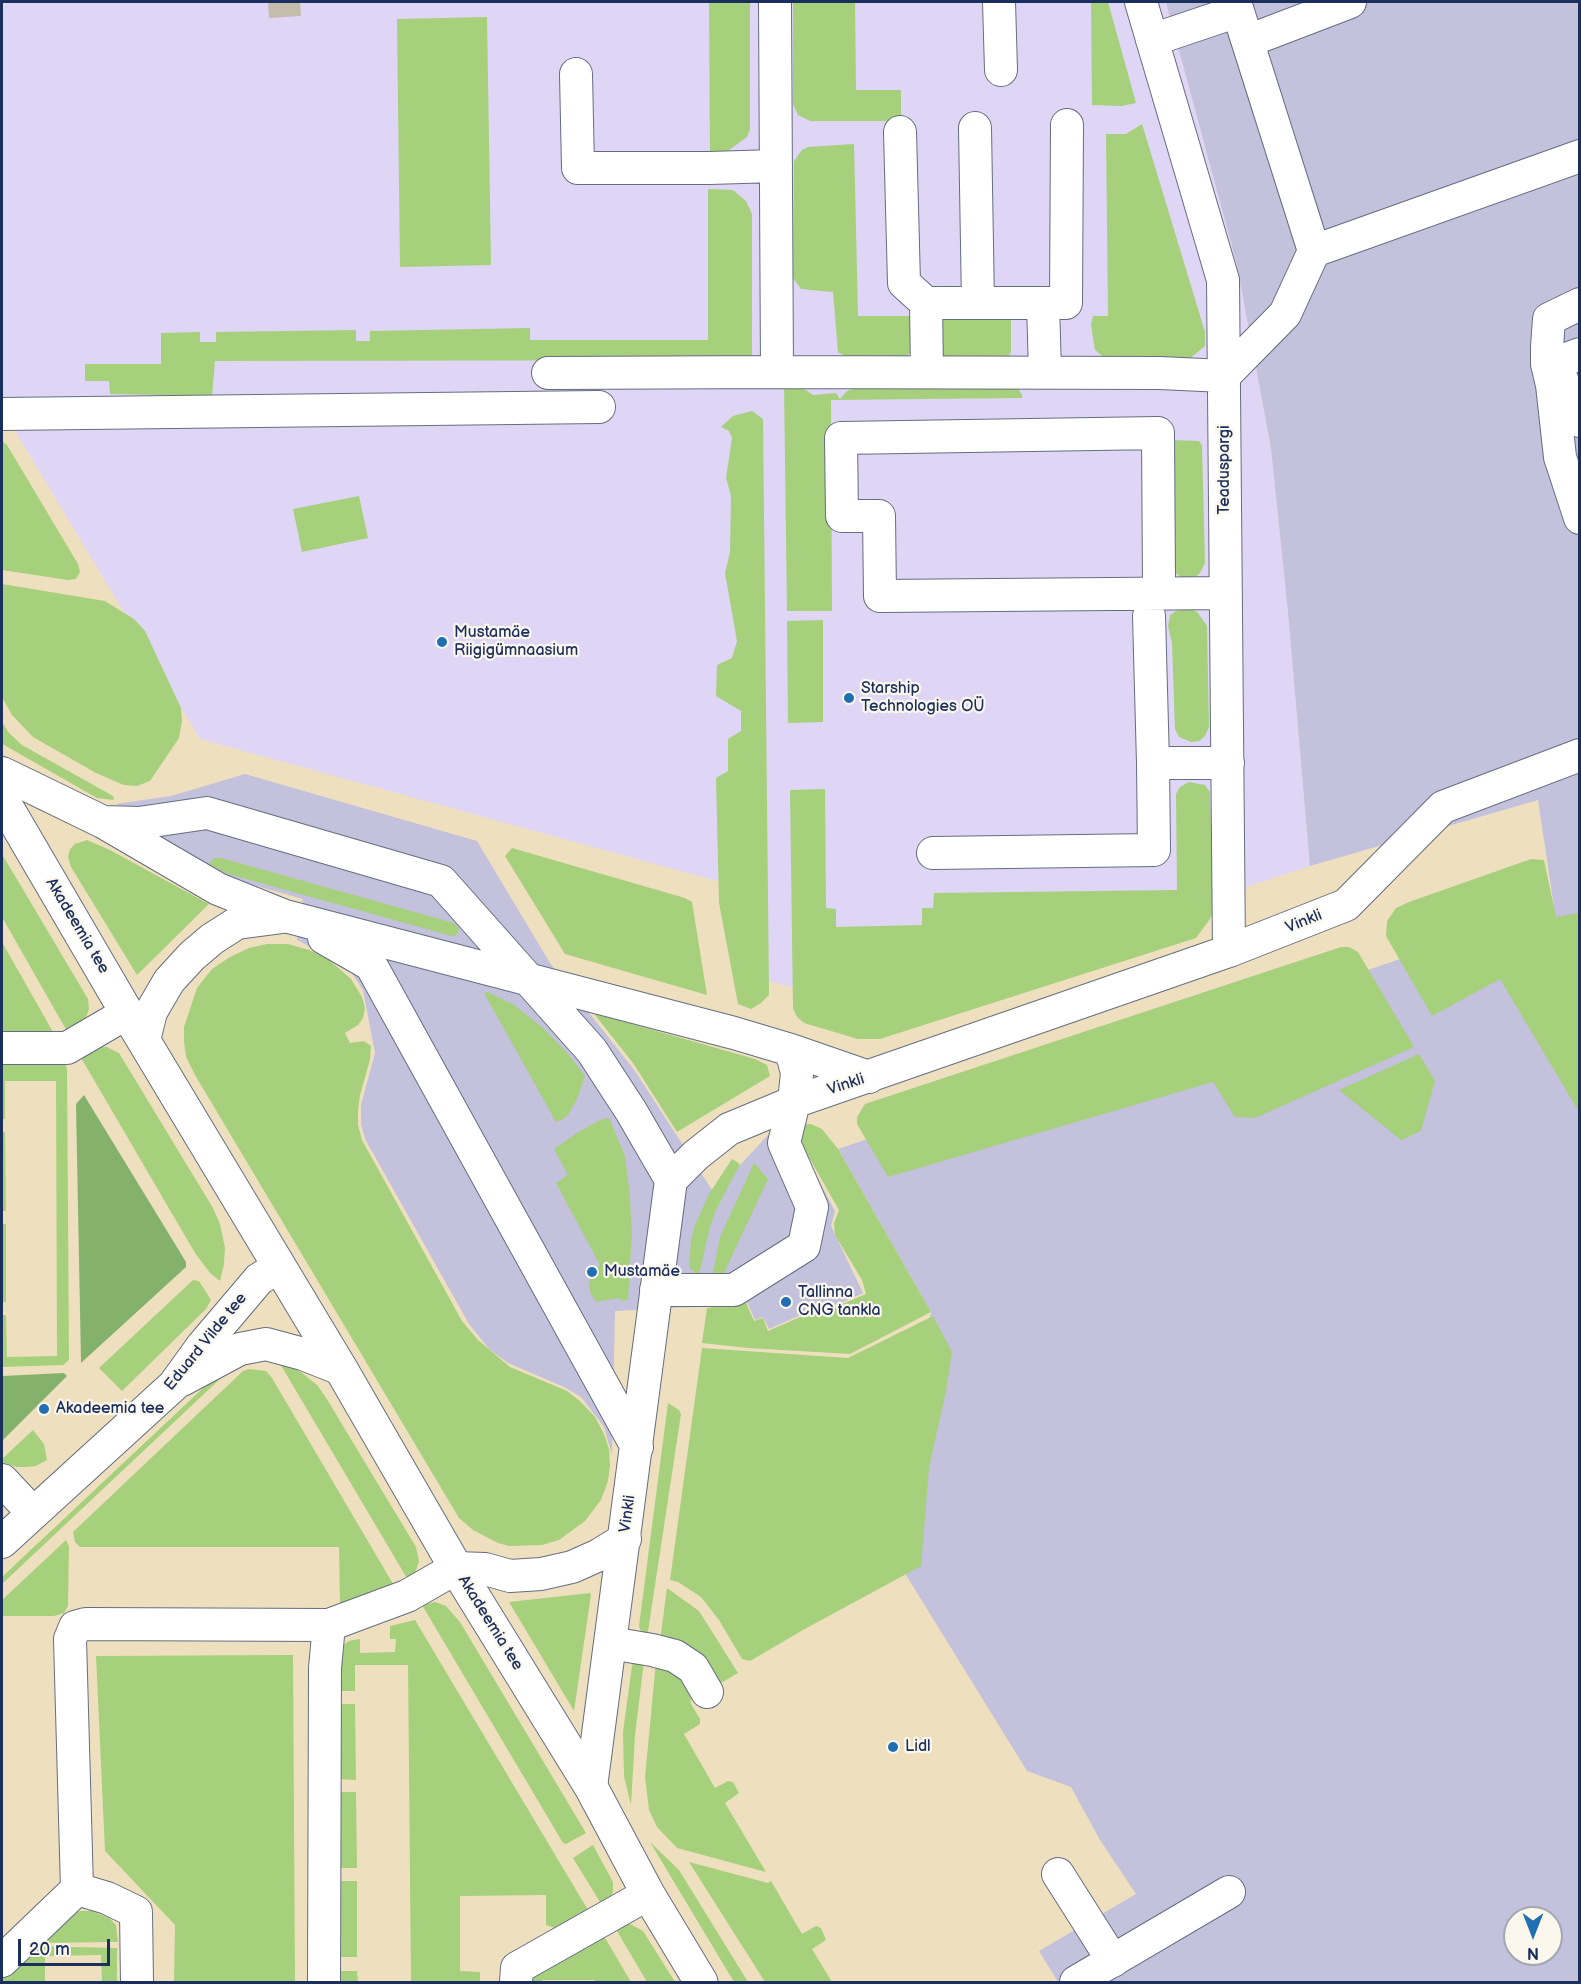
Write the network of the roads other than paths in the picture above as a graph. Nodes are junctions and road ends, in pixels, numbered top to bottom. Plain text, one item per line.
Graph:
1 (775, 2) edge
2 (999, 2) edge
3 (1141, 2) edge
4 (1350, 2) edge
5 (1237, 6) edge
6 (1152, 40) junction
7 (1248, 41) junction
8 (1001, 70) dead end
9 (576, 74) dead end
10 (1067, 125) dead end
11 (975, 128) dead end
12 (900, 132) dead end
13 (1580, 156) edge
14 (776, 166) junction
15 (1314, 251) junction
16 (926, 303) junction
17 (978, 303) junction
18 (1043, 303) junction
19 (1580, 304) edge
20 (1562, 367) edge
21 (777, 372) junction
22 (927, 372) junction
23 (1045, 372) junction
24 (548, 374) dead end
25 (1224, 375) junction
26 (599, 406) dead end
27 (2, 414) edge
28 (1580, 421) edge
29 (1579, 515) edge
30 (1226, 593) junction
31 (1150, 604) junction
32 (1580, 754) edge
33 (1153, 763) junction
34 (1228, 763) junction
35 (2, 772) edge
36 (2, 799) edge
37 (103, 822) junction
38 (933, 853) dead end
39 (285, 916) junction
40 (1229, 951) junction
41 (530, 980) junction
42 (135, 1026) junction
43 (2, 1048) edge
44 (791, 1050) junction
45 (869, 1077) junction
46 (794, 1102) junction
47 (671, 1180) junction
48 (279, 1267) junction
49 (656, 1290) junction
50 (341, 1369) junction
51 (174, 1385) junction
52 (637, 1447) junction
53 (2, 1480) edge
54 (33, 1513) junction
55 (625, 1539) junction
56 (2, 1542) edge
57 (456, 1568) junction
58 (329, 1625) junction
59 (610, 1643) junction
60 (707, 1692) dead end
61 (591, 1787) junction
62 (1058, 1874) dead end
63 (77, 1889) junction
64 (648, 1893) junction
65 (1229, 1893) dead end
66 (2, 1961) edge
67 (1113, 1961) junction
68 (137, 1983) edge
69 (324, 1983) edge
70 (516, 1983) edge
71 (701, 1983) edge
72 (1076, 1983) edge

1 - 14 street
2 - 8 street
3 - 6 street, Teaduspargi
4 - 7 street
5 - 6 street
5 - 7 street
6 - 25 street, Teaduspargi
7 - 15 street
9 - 14 street
10 - 18 street
11 - 17 street
12 - 16 street
13 - 15 street
14 - 21 street
15 - 25 street
16 - 17 street
16 - 22 street
17 - 18 street
18 - 23 street
19 - 20 street
20 - 28 street
20 - 29 street
21 - 22 street
21 - 24 street
22 - 23 street
23 - 25 street
25 - 30 street, Teaduspargi
26 - 27 street
30 - 31 street
30 - 34 street, Teaduspargi
31 - 31 street
31 - 33 street
32 - 40 street, Vinkli
33 - 34 street
33 - 38 street
34 - 40 street, Teaduspargi
35 - 37 street
36 - 42 main road, Akadeemia tee
37 - 39 street
37 - 41 street
39 - 41 street
39 - 42 street
39 - 52 street
40 - 45 street, Vinkli
41 - 44 street
41 - 47 street
42 - 43 street
42 - 48 main road, Akadeemia tee
44 - 45 street
44 - 46 street
45 - 46 street, Vinkli
46 - 47 street, Vinkli
46 - 49 street
47 - 49 street, Vinkli
48 - 50 main road, Akadeemia tee
48 - 51 street, Eduard Vilde tee
49 - 52 street, Vinkli
50 - 51 street
50 - 57 main road, Akadeemia tee
51 - 54 street, Eduard Vilde tee
52 - 55 street, Vinkli
53 - 54 street
54 - 56 street, Eduard Vilde tee
55 - 57 street
55 - 59 street, Vinkli
57 - 58 street
57 - 61 main road, Akadeemia tee
58 - 63 street
58 - 69 street
59 - 60 street
59 - 61 street, Vinkli
61 - 64 main road, Akadeemia tee
62 - 67 street
63 - 66 street
63 - 68 street
64 - 70 street
64 - 71 main road, Akadeemia tee
65 - 67 street
67 - 72 street

